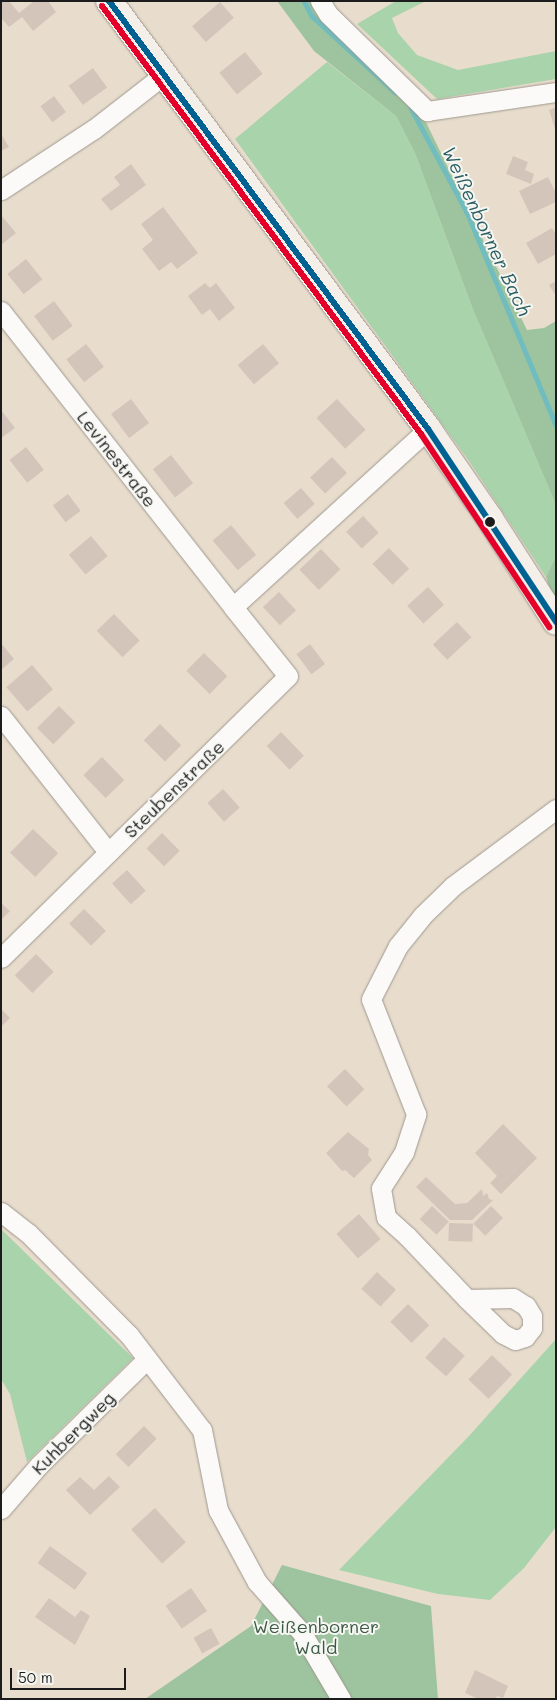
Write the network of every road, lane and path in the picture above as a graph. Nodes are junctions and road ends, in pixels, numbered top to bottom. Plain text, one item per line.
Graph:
1 (109, 1) edge
2 (320, 1) edge
3 (162, 76) junction
4 (556, 92) edge
5 (1, 190) edge
6 (1, 311) edge
7 (428, 429) junction
8 (233, 607) junction
9 (556, 622) edge
10 (1, 716) edge
11 (556, 809) edge
12 (108, 852) junction
13 (1, 958) edge
14 (1, 1212) edge
15 (467, 1299) dead end
16 (147, 1360) junction
17 (1, 1509) edge
18 (341, 1699) edge

1 - 3 main road
2 - 4 street
3 - 5 street
3 - 7 main road
6 - 8 street, Levinestraße
7 - 8 street
7 - 9 main road
8 - 12 street, Steubenstraße
10 - 12 street
11 - 15 street
12 - 13 street, Steubenstraße
14 - 16 street
16 - 17 street, Kuhbergweg
16 - 18 street

